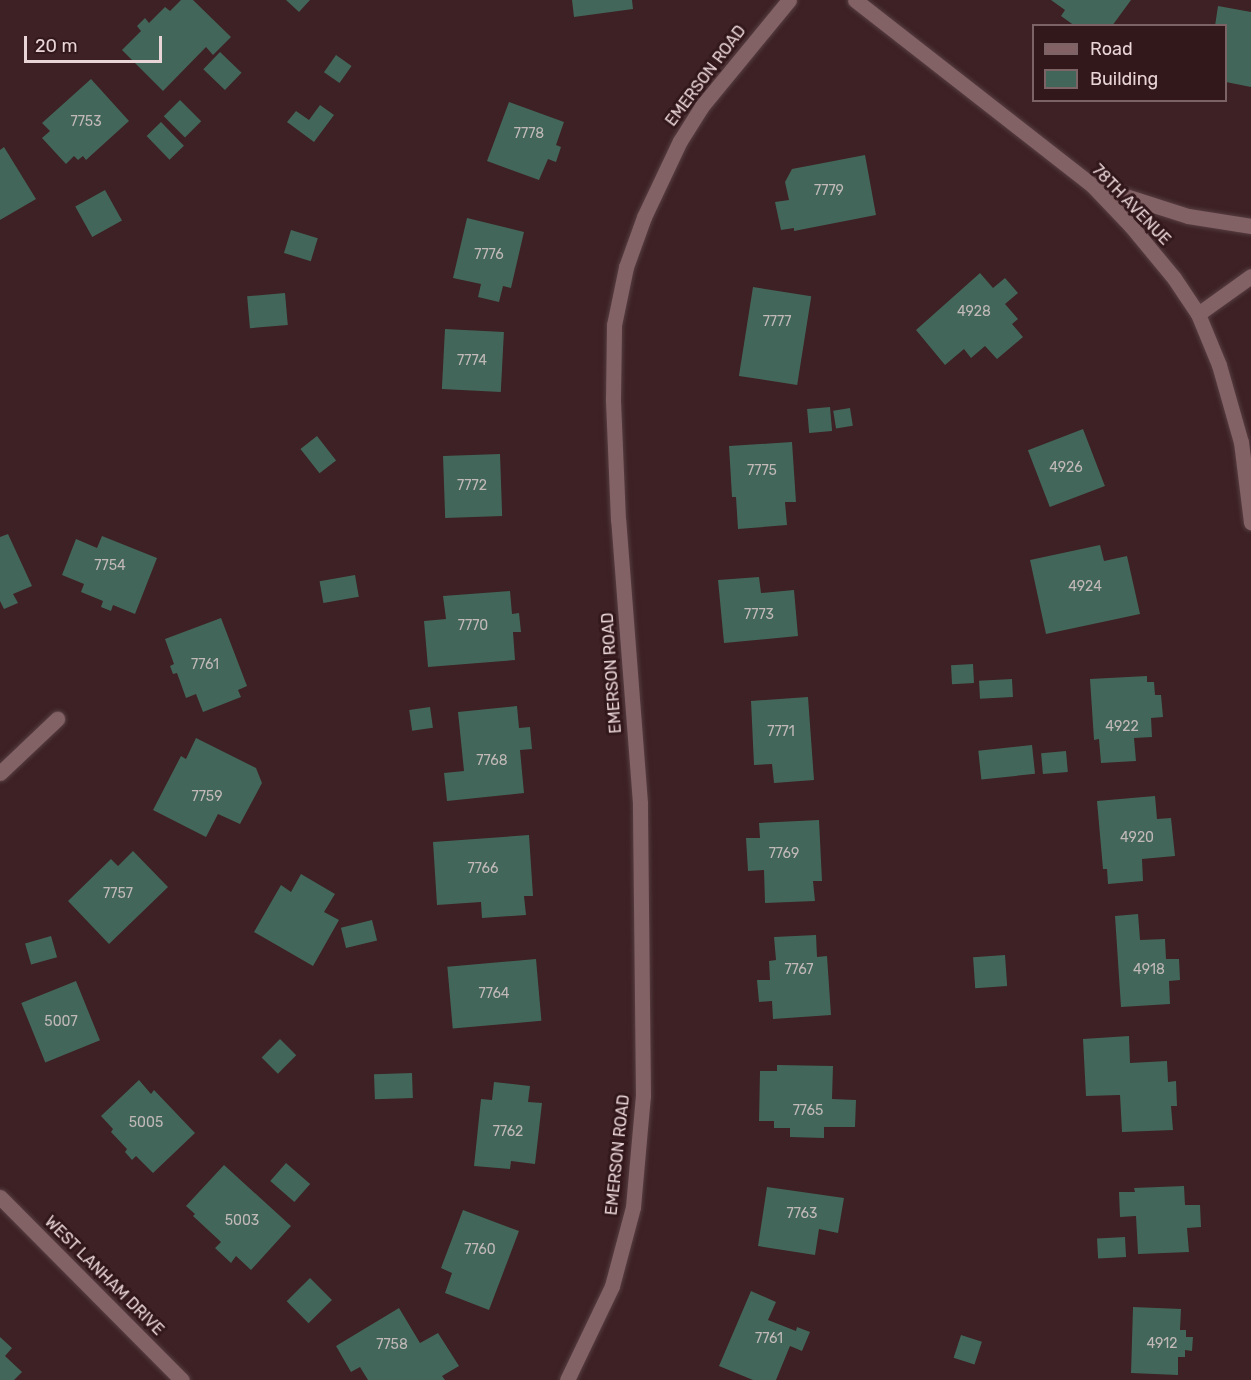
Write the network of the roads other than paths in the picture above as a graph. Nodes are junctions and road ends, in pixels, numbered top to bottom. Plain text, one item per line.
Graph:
1 (789, 0) edge
2 (855, 0) edge
3 (1092, 185) junction
4 (1251, 226) edge
5 (1251, 276) edge
6 (1198, 314) junction
7 (1251, 522) edge
8 (57, 719) dead end
9 (0, 773) edge
10 (0, 1197) edge
11 (182, 1380) edge
12 (567, 1380) edge

1 - 12 street, EMERSON ROAD
2 - 3 street, 78TH AVENUE
3 - 4 street
3 - 6 street, 78TH AVENUE
5 - 6 street
6 - 7 street, 78TH AVENUE
8 - 9 street
10 - 11 street, WEST LANHAM DRIVE

